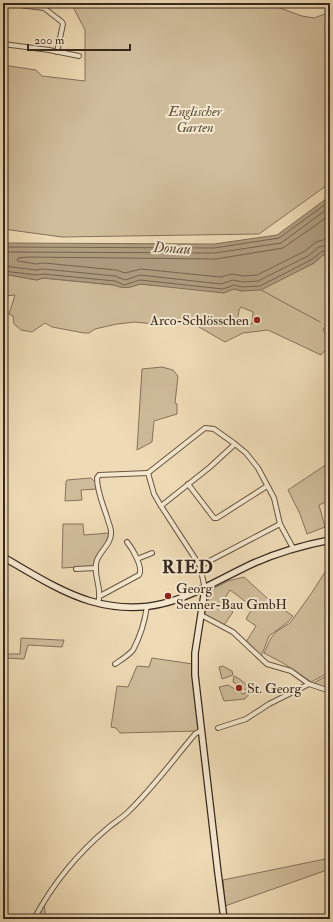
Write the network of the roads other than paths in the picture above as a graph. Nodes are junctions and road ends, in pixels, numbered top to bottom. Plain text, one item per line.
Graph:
1 (3, 3) edge
2 (44, 6) edge
3 (3, 44) edge
4 (57, 52) junction
5 (79, 56) dead end
6 (235, 444) junction
7 (148, 473) junction
8 (188, 484) junction
9 (267, 486) junction
10 (160, 506) junction
11 (280, 524) junction
12 (330, 540) edge
13 (127, 542) dead end
14 (292, 548) junction
15 (152, 553) dead end
16 (3, 557) edge
17 (137, 559) junction
18 (200, 566) junction
19 (96, 568) junction
20 (76, 569) dead end
21 (205, 589) junction
22 (100, 596) junction
23 (98, 603) junction
24 (147, 606) junction
25 (201, 614) junction
26 (115, 664) dead end
27 (309, 684) junction
28 (330, 691) edge
29 (218, 728) dead end
30 (202, 730) junction
31 (34, 919) edge
32 (224, 919) edge

1 - 2 street
2 - 4 street
3 - 4 street
4 - 5 street
6 - 7 street
6 - 8 street
6 - 9 street
7 - 10 street
7 - 19 street
8 - 9 street
8 - 10 street
9 - 11 street
10 - 18 street
11 - 14 street
11 - 18 street
12 - 14 main road
13 - 17 street
14 - 21 main road
15 - 17 street
16 - 23 main road
17 - 22 street
18 - 21 street
19 - 20 street
19 - 22 street
21 - 24 main road
21 - 25 main road
22 - 23 street
23 - 24 main road
24 - 26 street
25 - 27 street
25 - 30 main road
27 - 28 street
27 - 29 street
30 - 31 street
30 - 32 main road

